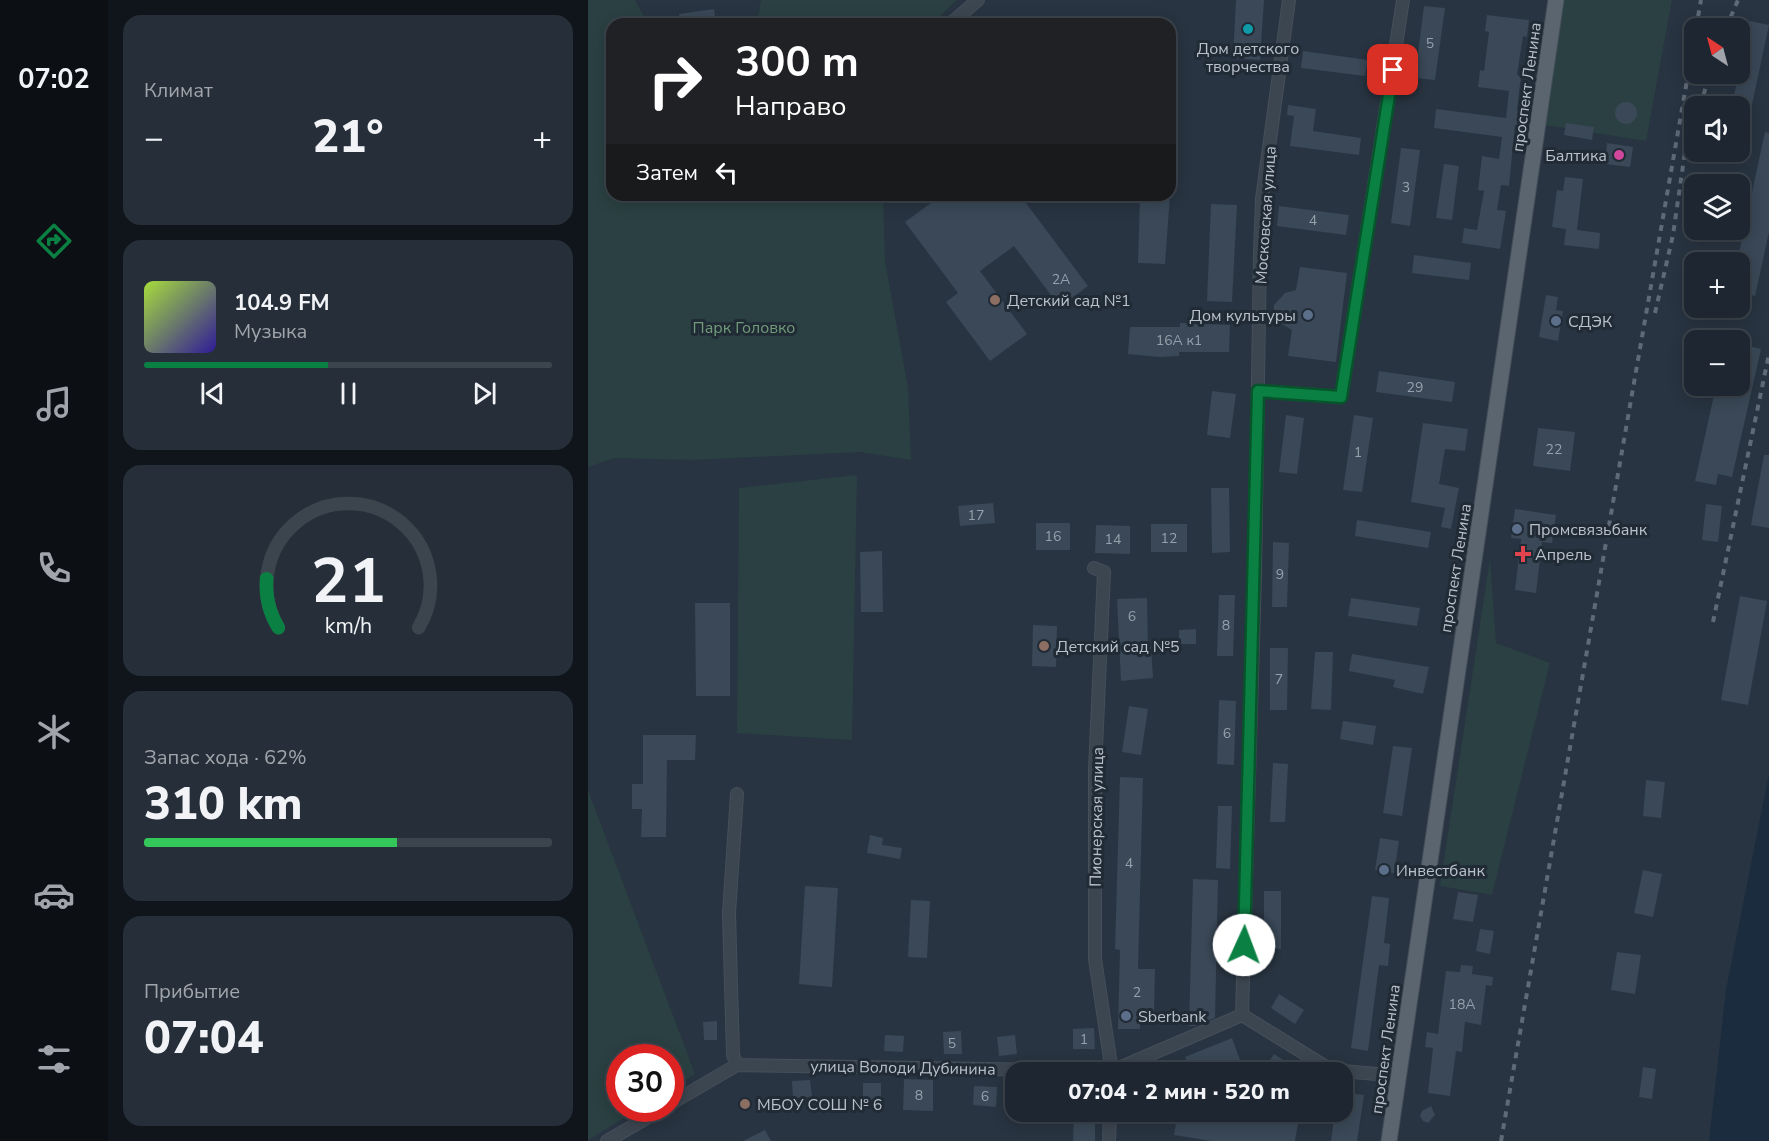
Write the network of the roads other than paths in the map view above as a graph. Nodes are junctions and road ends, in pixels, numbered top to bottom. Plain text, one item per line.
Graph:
1 (978, 0) edge
2 (1289, 0) edge
3 (1403, 0) edge
4 (1556, 0) edge
5 (957, 18) edge
6 (1258, 391) junction
7 (1094, 568) dead end
8 (737, 794) dead end
9 (1242, 1015) junction
10 (1110, 1062) edge
11 (1135, 1062) edge
12 (737, 1065) junction
13 (1005, 1070) edge
14 (1399, 1076) junction
15 (684, 1096) edge
16 (641, 1122) edge
17 (1110, 1122) edge
18 (629, 1129) junction
19 (607, 1141) edge
20 (636, 1141) edge
21 (1109, 1141) edge
22 (1389, 1141) edge

1 - 5 street
2 - 6 street, Московская улица
3 - 6 street
4 - 14 main road, проспект Ленина
6 - 9 street, Московская улица
7 - 10 street, Пионерская улица
8 - 12 street
9 - 11 street, улица Володи Дубинина
9 - 14 street
12 - 13 street, улица Володи Дубинина
12 - 15 street
14 - 22 main road, проспект Ленина
16 - 18 street
17 - 21 street
18 - 19 street
18 - 20 street

